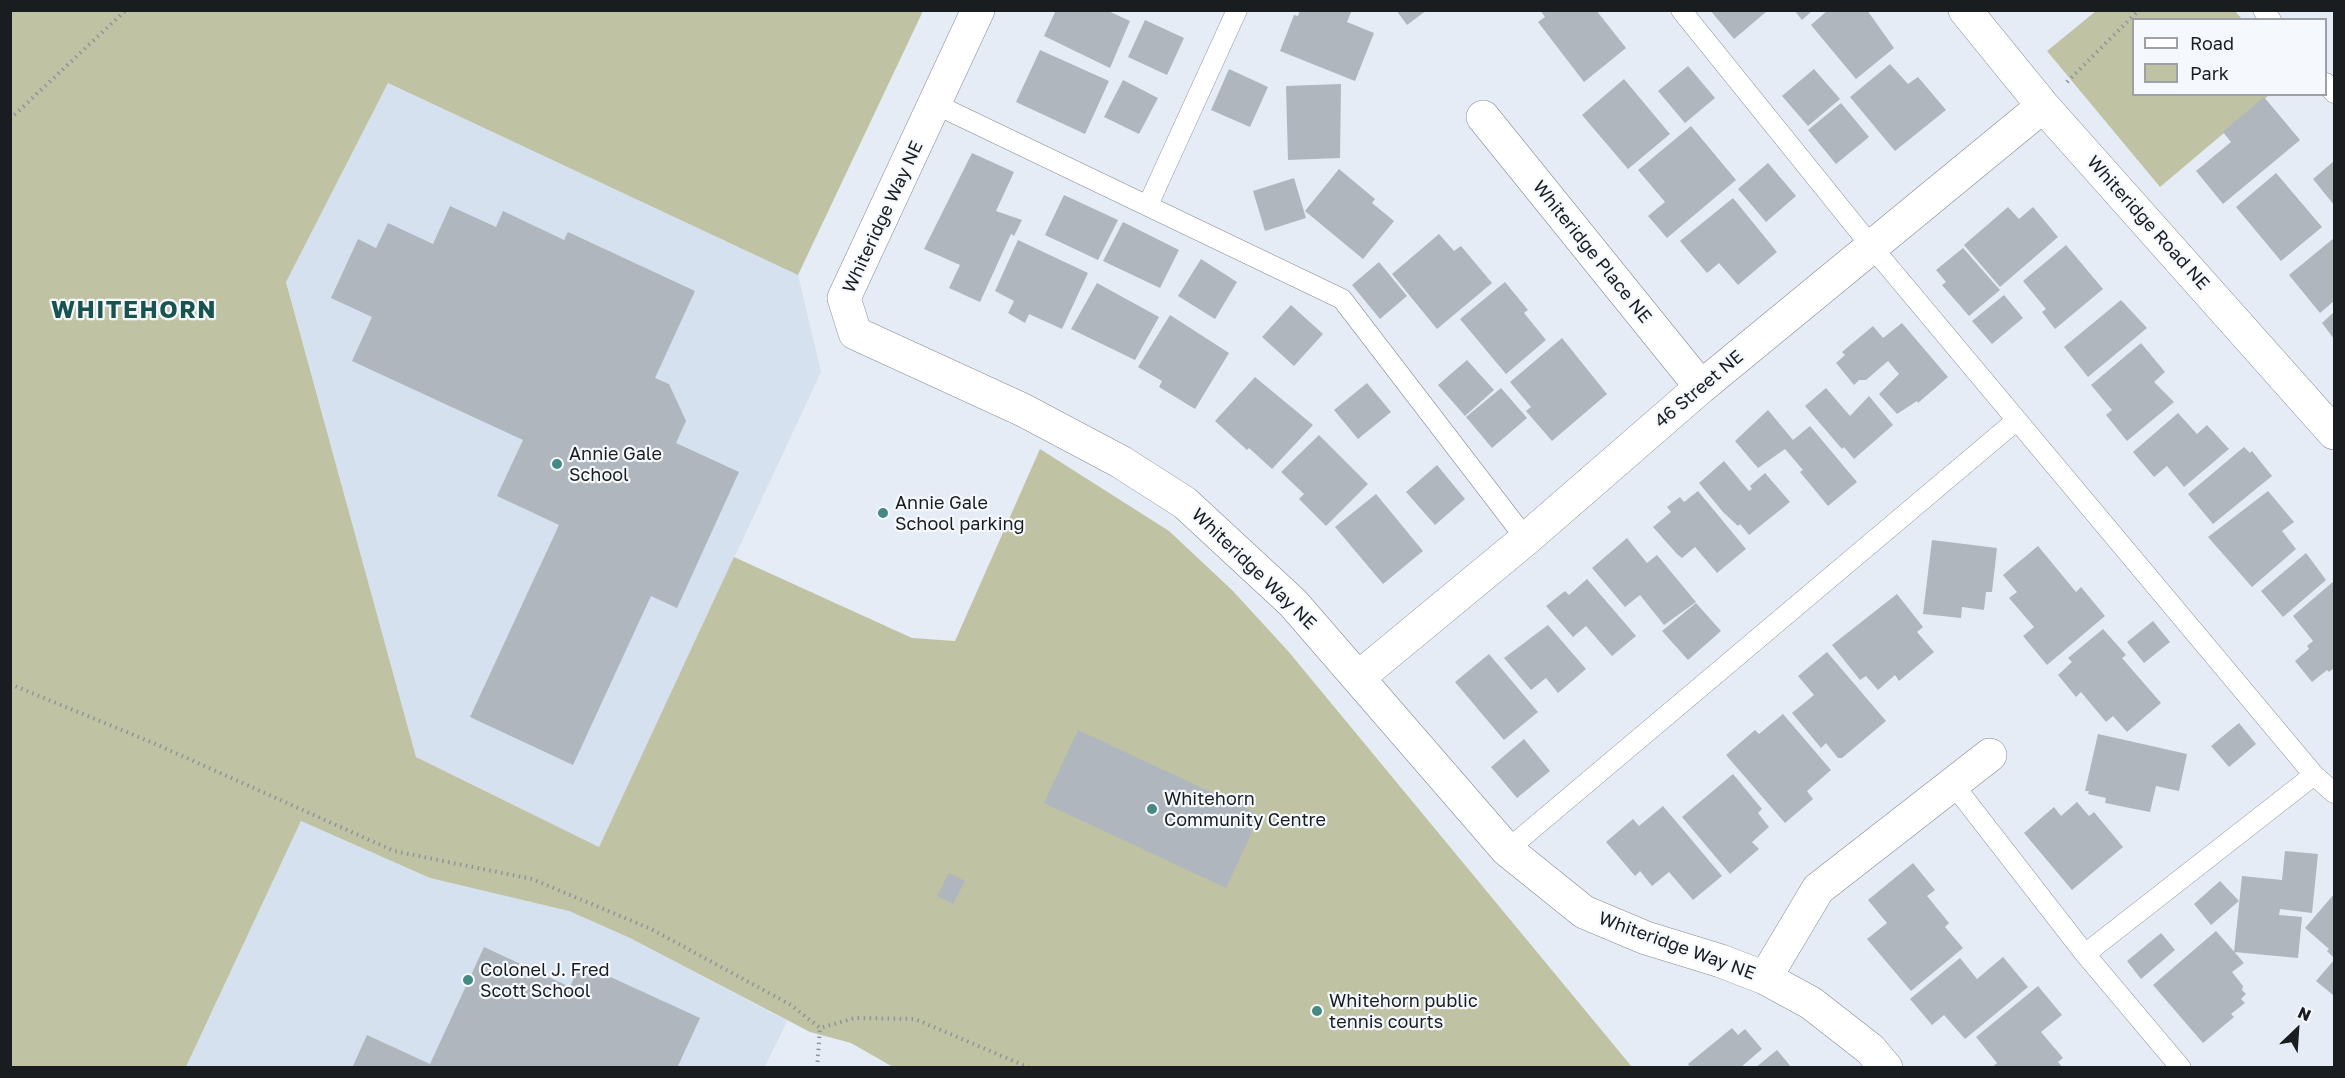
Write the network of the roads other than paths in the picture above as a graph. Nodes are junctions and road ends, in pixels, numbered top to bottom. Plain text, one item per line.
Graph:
1 (978, 10) edge
2 (1237, 10) edge
3 (1681, 10) edge
4 (1965, 10) edge
5 (935, 104) junction
6 (2043, 106) junction
7 (1483, 117) dead end
8 (1148, 205) junction
9 (1872, 248) junction
10 (1701, 387) junction
11 (2017, 420) junction
12 (2334, 433) edge
13 (1527, 539) junction
14 (1359, 677) junction
15 (1990, 755) dead end
16 (2314, 775) junction
17 (1953, 784) junction
18 (2334, 793) edge
19 (1507, 850) junction
20 (2085, 954) junction
21 (1765, 978) junction
22 (1886, 1068) edge
23 (2181, 1068) edge

1 - 5 street, Whiteridge Way NE
2 - 8 lane
3 - 9 lane
4 - 6 street, Whiteridge Road NE
5 - 8 lane
5 - 14 street, Whiteridge Way NE
6 - 9 street, 46 Street NE
6 - 12 street, Whiteridge Road NE
7 - 10 street, Whiteridge Place NE
8 - 13 lane
9 - 10 street, 46 Street NE
9 - 11 lane
10 - 13 street, 46 Street NE
11 - 16 lane
11 - 19 lane
13 - 14 street, 46 Street NE
14 - 19 street, Whiteridge Way NE
15 - 17 street
16 - 18 lane
16 - 20 lane
17 - 20 lane
17 - 21 street
19 - 21 street, Whiteridge Way NE
20 - 23 lane
21 - 22 street, Whiteridge Way NE

